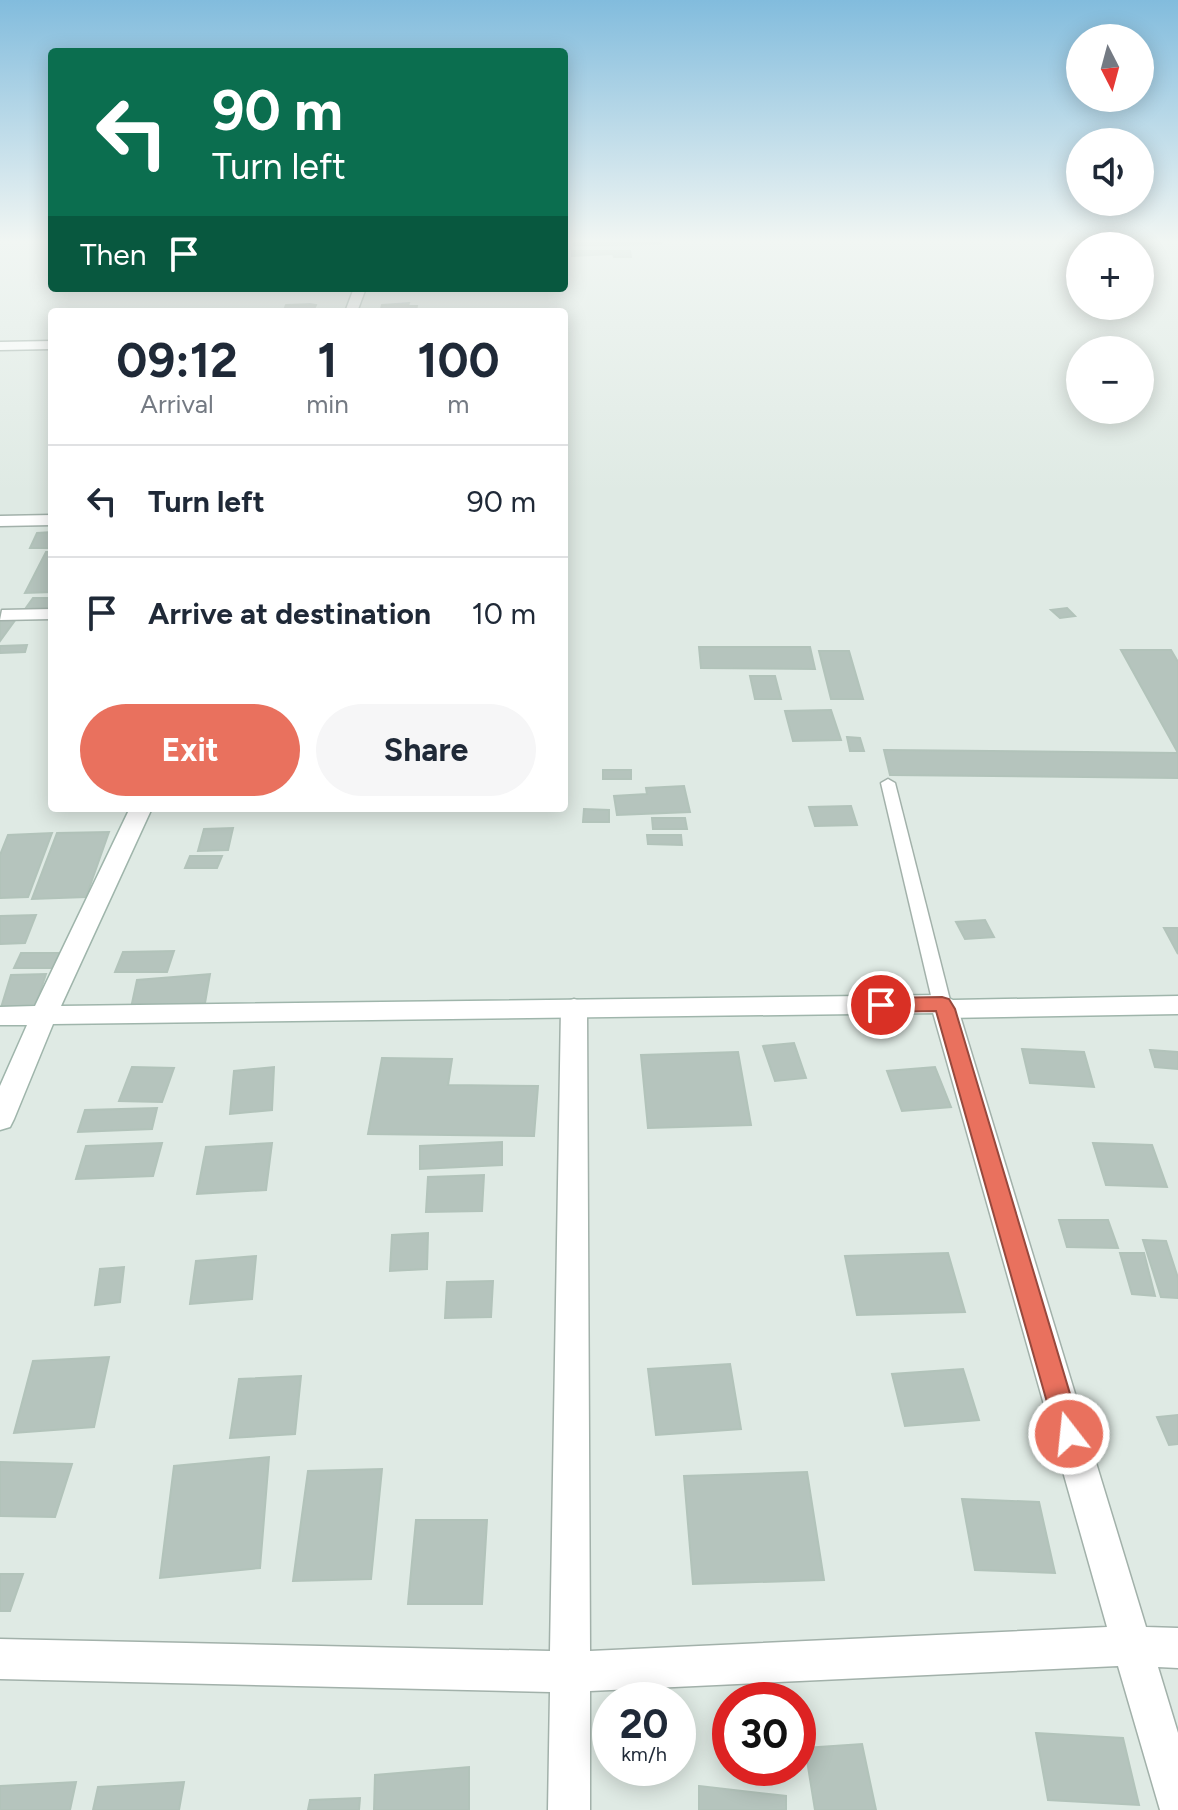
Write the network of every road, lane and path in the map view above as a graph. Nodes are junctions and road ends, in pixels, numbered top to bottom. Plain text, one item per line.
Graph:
1 (48, 345) edge
2 (0, 346) edge
3 (48, 520) edge
4 (0, 521) edge
5 (48, 614) edge
6 (2, 615) dead end
7 (888, 783) dead end
8 (139, 812) edge
9 (1178, 1005) edge
10 (944, 1006) junction
11 (574, 1008) junction
12 (44, 1015) junction
13 (0, 1016) edge
14 (0, 1119) edge
15 (1131, 1646) junction
16 (1178, 1648) edge
17 (0, 1659) edge
18 (572, 1672) junction
19 (1178, 1803) edge
20 (569, 1810) edge

1 - 2 street
3 - 4 street
5 - 6 street
7 - 10 lane
8 - 12 street
9 - 10 street
10 - 11 street
10 - 15 street
11 - 12 street
11 - 18 street
12 - 13 street
12 - 14 street
15 - 16 street
15 - 18 street
15 - 19 street
17 - 18 street
18 - 20 street

